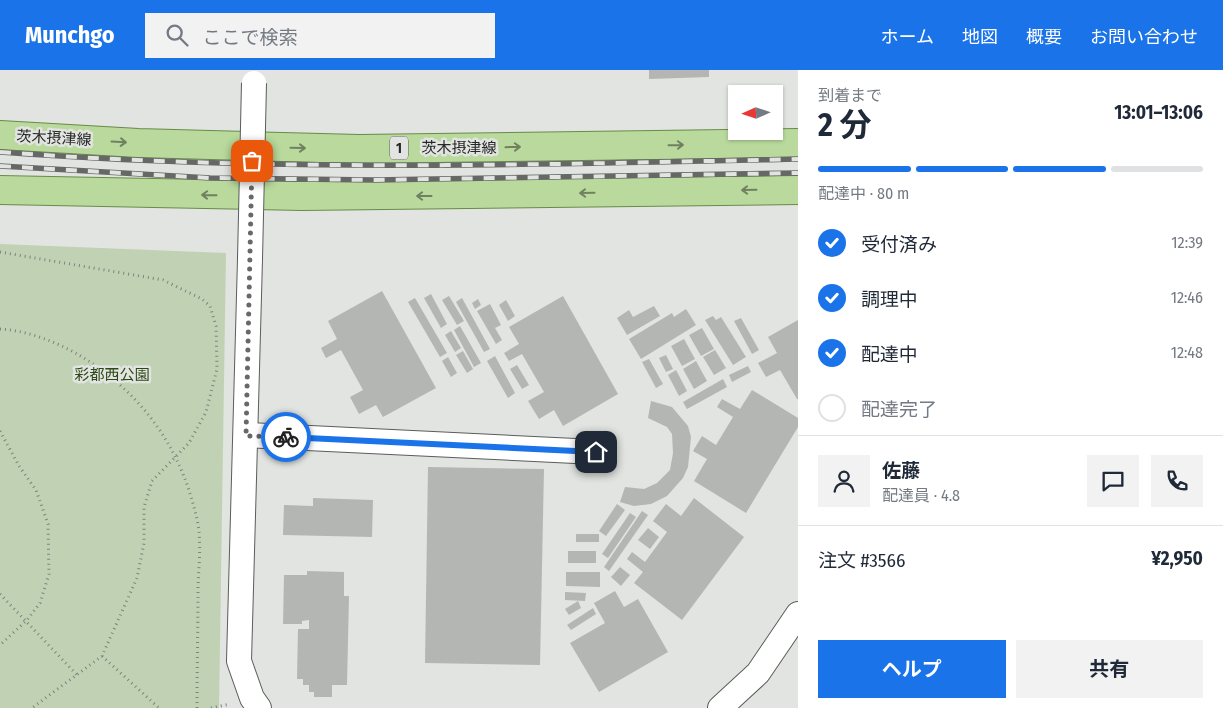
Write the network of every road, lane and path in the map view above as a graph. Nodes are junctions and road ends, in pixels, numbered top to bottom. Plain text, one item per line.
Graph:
1 (254, 76) edge
2 (0, 135) edge
3 (798, 142) edge
4 (0, 190) edge
5 (798, 190) edge
6 (0, 252) edge
7 (0, 329) edge
8 (0, 431) edge
9 (246, 436) junction
10 (596, 452) dead end
11 (176, 454) junction
12 (0, 594) edge
13 (798, 614) edge
14 (27, 620) junction
15 (0, 644) edge
16 (102, 656) junction
17 (77, 675) junction
18 (232, 704) dead end
19 (32, 708) edge
20 (159, 708) edge
21 (197, 708) edge
22 (211, 708) edge
23 (259, 708) edge
24 (720, 708) edge

1 - 9 street, bridge
2 -> 3 main road, 茨木摂津線 / 1
5 -> 4 main road
6 - 11 path
7 - 11 path
8 - 14 path
9 - 10 street
9 - 23 street
11 - 16 path
11 - 21 path
12 - 14 path
13 - 24 street
14 - 15 path
14 - 17 path
16 - 17 path
16 - 20 path
17 - 19 path
18 - 22 path

